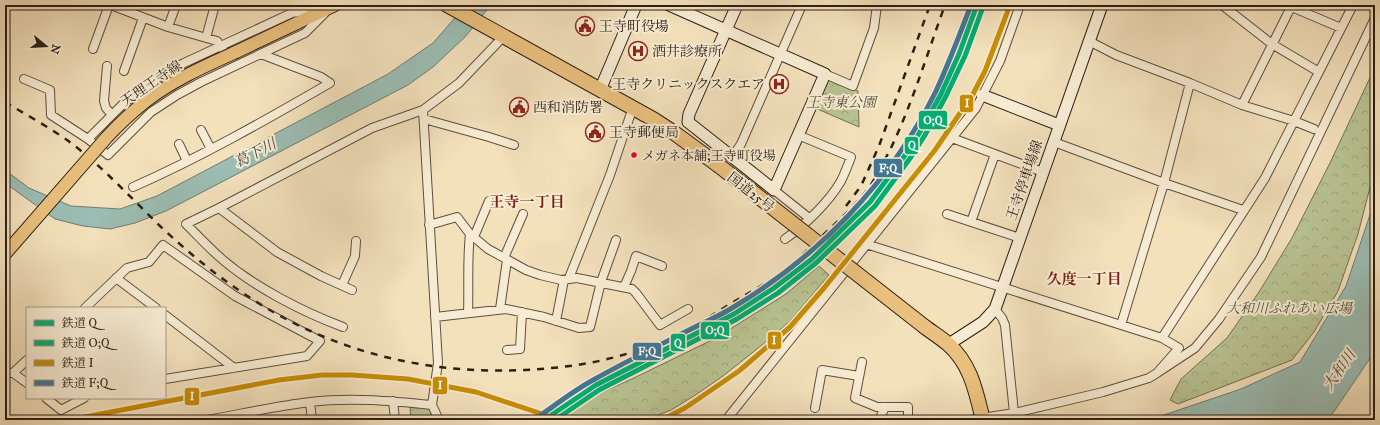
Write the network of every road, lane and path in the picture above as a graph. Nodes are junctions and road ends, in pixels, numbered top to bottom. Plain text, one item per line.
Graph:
1 (110, 5) edge
2 (176, 5) edge
3 (215, 5) edge
4 (447, 5) edge
5 (636, 5) edge
6 (669, 5) edge
7 (737, 5) edge
8 (802, 5) edge
9 (877, 5) edge
10 (1020, 5) edge
11 (1102, 5) edge
12 (1222, 5) edge
13 (1353, 5) edge
14 (332, 6) edge
15 (1290, 6) edge
16 (143, 18) junction
17 (1375, 18) edge
18 (168, 27) junction
19 (1341, 28) junction
20 (726, 30) junction
21 (500, 34) junction
22 (206, 38) junction
23 (1089, 41) junction
24 (1272, 44) junction
25 (220, 46) junction
26 (93, 49) dead end
27 (261, 54) junction
28 (781, 54) junction
29 (107, 66) dead end
30 (232, 67) junction
31 (124, 71) dead end
32 (1320, 72) junction
33 (825, 74) junction
34 (24, 79) dead end
35 (1190, 83) junction
36 (600, 90) junction
37 (982, 95) junction
38 (1242, 105) junction
39 (632, 107) junction
40 (423, 110) junction
41 (112, 115) junction
42 (424, 119) junction
43 (1294, 121) junction
44 (1060, 125) junction
45 (1314, 129) dead end
46 (201, 130) dead end
47 (798, 135) junction
48 (952, 138) junction
49 (88, 139) junction
50 (1054, 142) junction
51 (179, 144) dead end
52 (514, 145) dead end
53 (211, 149) junction
54 (995, 154) junction
55 (733, 156) junction
56 (187, 161) junction
57 (1043, 172) junction
58 (1164, 183) junction
59 (134, 187) dead end
60 (774, 190) junction
61 (489, 201) dead end
62 (219, 208) junction
63 (1243, 210) junction
64 (523, 214) dead end
65 (947, 214) dead end
66 (809, 218) junction
67 (971, 222) junction
68 (429, 225) junction
69 (472, 235) junction
70 (1020, 238) junction
71 (785, 239) dead end
72 (356, 240) dead end
73 (616, 240) dead end
74 (866, 244) junction
75 (5, 254) edge
76 (505, 259) junction
77 (662, 266) dead end
78 (116, 278) junction
79 (566, 279) junction
80 (601, 282) junction
81 (342, 285) junction
82 (624, 287) junction
83 (1003, 287) junction
84 (352, 290) dead end
85 (86, 307) edge
86 (155, 307) edge
87 (500, 309) junction
88 (688, 309) dead end
89 (994, 309) junction
90 (522, 312) junction
91 (468, 313) junction
92 (166, 316) edge
93 (435, 317) junction
94 (556, 321) junction
95 (1121, 325) junction
96 (343, 327) dead end
97 (1162, 338) junction
98 (949, 344) junction
99 (507, 350) dead end
100 (26, 361) edge
101 (862, 362) dead end
102 (234, 368) junction
103 (9, 373) edge
104 (1157, 373) junction
105 (859, 376) junction
106 (166, 379) edge
107 (26, 382) edge
108 (47, 399) edge
109 (82, 399) edge
110 (393, 401) junction
111 (310, 402) junction
112 (432, 405) junction
113 (885, 407) junction
114 (815, 408) dead end
115 (1014, 413) junction
116 (253, 416) edge
117 (207, 420) edge
118 (312, 420) edge
119 (395, 420) edge
120 (439, 420) edge
121 (726, 420) edge
122 (879, 420) edge
123 (908, 420) edge
124 (979, 420) edge

1 - 16 street
1 - 26 street
2 - 18 street
3 - 22 street
4 - 21 highway, 国道25号
5 - 36 street
6 - 20 street
7 - 20 street
8 - 28 street
9 - 33 street
10 - 37 street
11 - 23 street, 王寺停車場線
12 - 24 street
13 - 19 street
14 - 25 street
14 - 27 street
14 - 75 main road, 天理王寺線, bridge
15 - 19 street
15 - 24 street
16 - 18 street
16 - 31 street
17 - 104 street
18 - 22 street
19 - 32 street
20 - 28 street
20 - 55 street
21 - 36 highway, 国道25号
21 - 40 street
22 - 25 street
23 - 35 street
23 - 44 street, 王寺停車場線
24 - 32 street
24 - 38 street
25 - 30 street
25 - 41 street
27 - 30 street
27 - 53 street
28 - 33 street
28 - 55 street
29 - 41 street
30 - 49 street
32 - 43 street
33 - 47 street
34 - 49 street
35 - 38 street
35 - 58 street
36 - 39 highway, 国道25号
37 - 44 street
37 - 48 street
38 - 43 street
39 - 79 street
39 - 98 highway, 国道25号, bridge
40 - 42 street
40 - 62 street
41 - 49 street
42 - 52 street
42 - 68 street
43 - 45 street
43 - 63 street
44 - 50 street, 王寺停車場線
46 - 53 street
47 - 60 street
47 - 66 street
48 - 54 street
48 - 74 street
50 - 57 street, 王寺停車場線
50 - 58 street
51 - 56 street
53 - 56 street
54 - 57 street
54 - 67 street
55 - 60 street
56 - 59 street
57 - 70 street, 王寺停車場線
58 - 63 street
58 - 95 street
60 - 66 street
61 - 69 street
62 - 81 street
62 - 96 street
63 - 97 street
64 - 76 street
65 - 67 street
66 - 71 street
67 - 70 street
68 - 69 street
68 - 93 street
69 - 76 street
69 - 91 street
70 - 83 street, 王寺停車場線
72 - 81 street
73 - 80 street
74 - 83 street
74 - 121 street
76 - 79 street
76 - 87 street
77 - 82 street
78 - 85 street
78 - 86 street
78 - 102 street
79 - 80 street
79 - 94 street
80 - 82 street
80 - 94 street
81 - 84 street
82 - 88 street
83 - 89 street, 王寺停車場線
83 - 95 street
87 - 90 street
87 - 91 street
89 - 98 street, 王寺停車場線
89 - 115 street
90 - 94 street
90 - 99 street
91 - 93 street
92 - 102 street
93 - 112 street
95 - 97 street
97 - 104 street
98 - 124 highway, 国道25号
100 - 103 street
101 - 105 street
102 - 106 street
103 - 107 street
104 - 115 street
105 - 113 street
105 - 114 street
108 - 109 street
110 - 111 street
110 - 112 street
110 - 119 street
111 - 116 street
111 - 118 street
112 - 120 street
113 - 122 street
113 - 123 street
115 - 124 street
116 - 117 street

